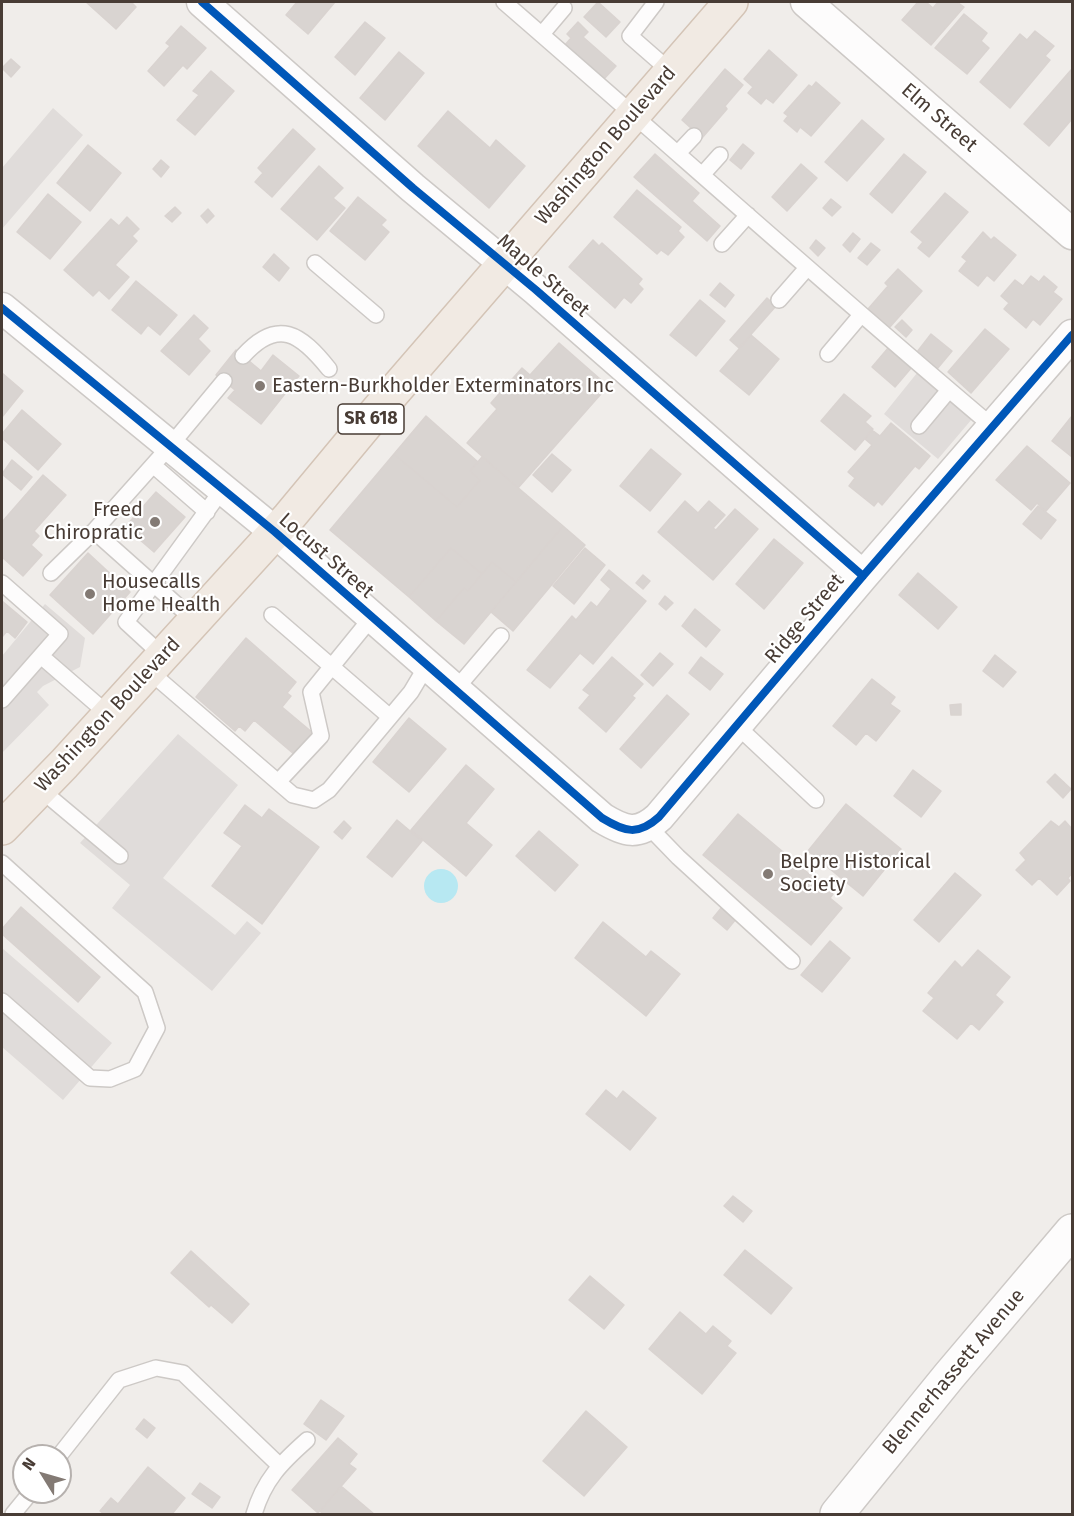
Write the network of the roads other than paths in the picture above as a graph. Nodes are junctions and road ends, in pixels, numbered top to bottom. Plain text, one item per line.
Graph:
1 (202, 2) edge
2 (504, 2) edge
3 (656, 2) edge
4 (806, 2) edge
5 (720, 5) edge
6 (564, 8) dead end
7 (542, 34) junction
8 (670, 72) junction
9 (634, 114) junction
10 (694, 136) dead end
11 (678, 153) junction
12 (720, 155) dead end
13 (702, 175) junction
14 (747, 215) junction
15 (1072, 234) edge
16 (722, 244) dead end
17 (315, 263) dead end
18 (505, 263) junction
19 (807, 268) junction
20 (779, 300) dead end
21 (2, 308) edge
22 (376, 315) dead end
23 (861, 315) junction
24 (1072, 335) edge
25 (828, 354) dead end
26 (243, 356) dead end
27 (329, 369) dead end
28 (224, 381) dead end
29 (948, 390) junction
30 (920, 426) dead end
31 (993, 427) junction
32 (162, 456) junction
33 (215, 501) junction
34 (94, 531) junction
35 (275, 532) junction
36 (51, 573) dead end
37 (863, 576) junction
38 (2, 583) edge
39 (154, 584) junction
40 (272, 615) dead end
41 (372, 617) junction
42 (195, 621) junction
43 (501, 636) dead end
44 (41, 656) junction
45 (156, 663) junction
46 (427, 665) junction
47 (333, 666) junction
48 (455, 690) junction
49 (2, 700) edge
50 (109, 715) junction
51 (390, 717) junction
52 (736, 725) junction
53 (278, 782) junction
54 (40, 789) junction
55 (816, 800) dead end
56 (3, 824) edge
57 (637, 828) junction
58 (120, 856) dead end
59 (2, 864) edge
60 (792, 961) dead end
61 (2, 1001) edge
62 (1072, 1231) edge
63 (307, 1440) dead end
64 (68, 1444) edge
65 (279, 1466) junction
66 (254, 1515) edge
67 (837, 1515) edge

1 - 18 street, Maple Street
2 - 7 lane
3 - 8 lane
4 - 15 street, Elm Street
5 - 8 main road, Washington Boulevard / SR 618
6 - 7 lane
7 - 9 lane
8 - 9 main road, Washington Boulevard / SR 618
9 - 11 lane
9 - 18 main road, Washington Boulevard / SR 618
10 - 11 lane
11 - 13 lane
12 - 13 lane
13 - 14 lane
14 - 16 lane
14 - 19 lane
17 - 22 lane
18 - 35 main road, Washington Boulevard / SR 618
18 - 37 street, Maple Street
19 - 20 lane
19 - 23 lane
21 - 32 street, Locust Street
23 - 25 lane
23 - 29 lane
24 - 31 street, Ridge Street
26 - 27 lane
28 - 32 lane
29 - 30 lane
29 - 31 lane
31 - 37 street, Ridge Street
32 - 33 street, Locust Street
32 - 34 lane
33 - 35 street, Locust Street
33 - 39 lane
34 - 36 lane
34 - 39 lane
35 - 41 street, Locust Street
35 - 42 main road, Washington Boulevard / SR 618
37 - 52 street, Ridge Street
38 - 44 lane
39 - 42 lane
39 - 45 lane
40 - 47 lane
41 - 46 street, Locust Street
41 - 47 lane
42 - 45 main road, Washington Boulevard / SR 618
43 - 48 lane
44 - 49 lane
44 - 50 lane
45 - 50 main road, Washington Boulevard / SR 618
45 - 53 lane
46 - 48 street, Locust Street
46 - 51 lane
47 - 51 lane
47 - 53 lane
48 - 57 street, Locust Street
50 - 54 main road, Washington Boulevard / SR 618
51 - 53 lane
52 - 55 lane
52 - 57 street, Ridge Street
54 - 56 main road, Washington Boulevard / SR 618
54 - 58 lane
57 - 60 lane
59 - 61 lane
62 - 67 street, Blennerhassett Avenue
63 - 65 lane
64 - 65 lane
65 - 66 lane

